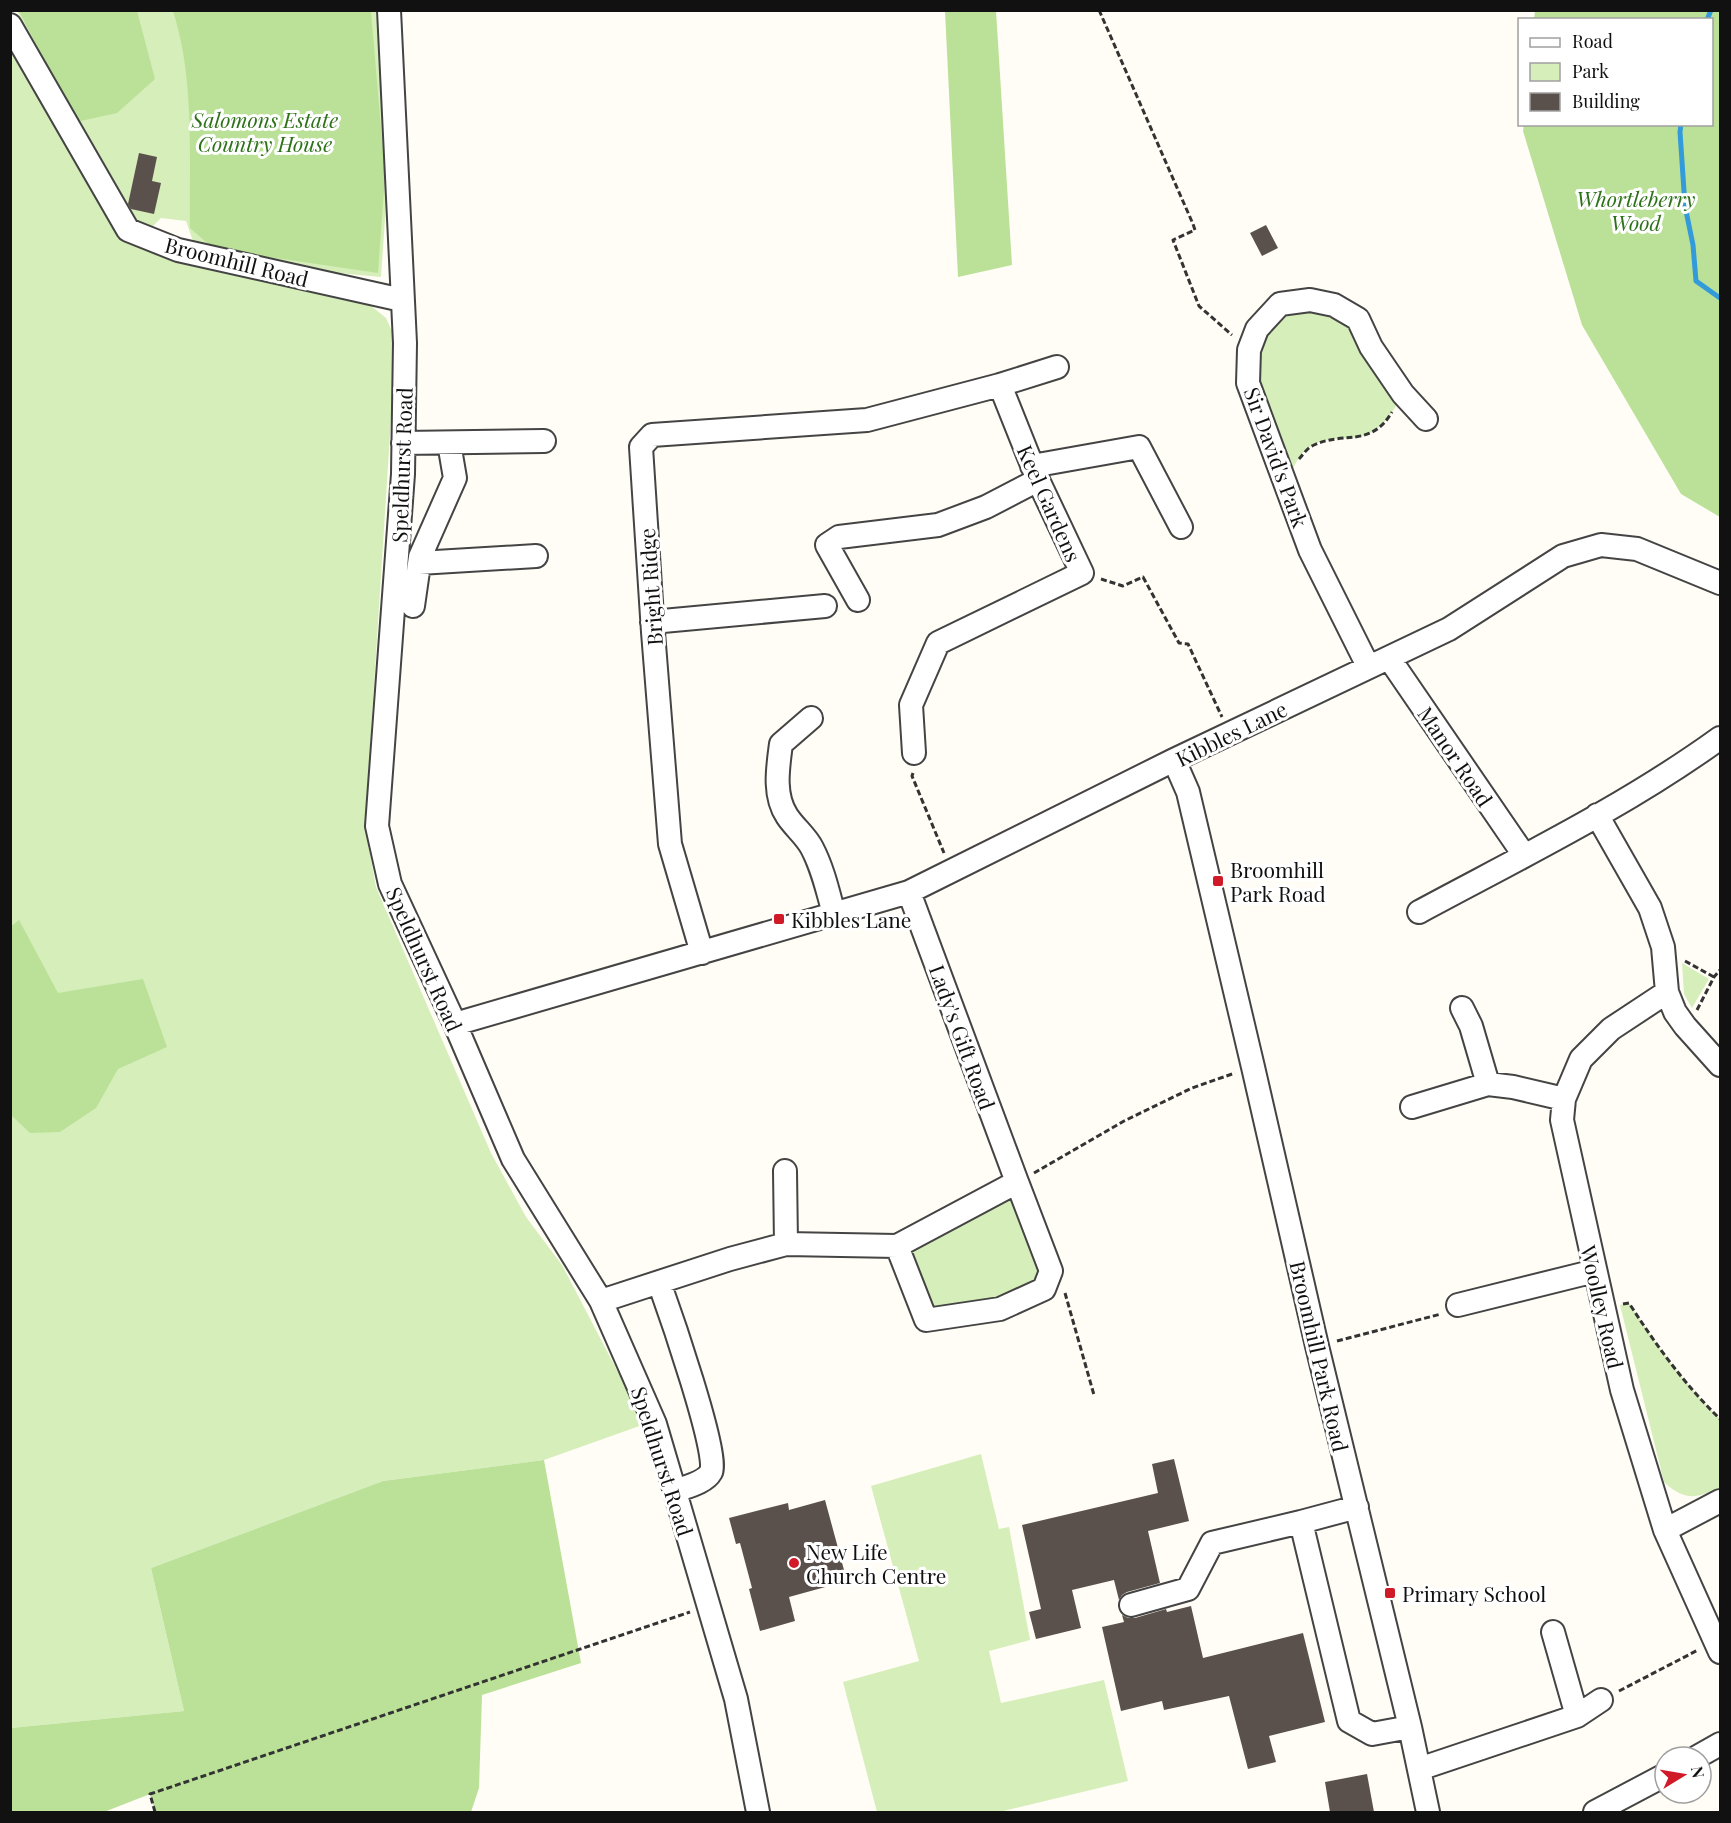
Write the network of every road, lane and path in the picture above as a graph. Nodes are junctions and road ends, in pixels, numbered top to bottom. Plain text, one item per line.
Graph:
1 (389, 10) edge
2 (1099, 10) edge
3 (10, 25) edge
4 (402, 300) junction
5 (1249, 350) junction
6 (1057, 367) dead end
7 (1000, 385) junction
8 (1403, 394) junction
9 (1426, 418) dead end
10 (544, 441) dead end
11 (449, 442) junction
12 (403, 443) junction
13 (1035, 473) junction
14 (1285, 484) junction
15 (1181, 527) dead end
16 (536, 556) dead end
17 (419, 563) junction
18 (1082, 573) junction
19 (1720, 583) edge
20 (858, 600) dead end
21 (413, 606) dead end
22 (825, 606) dead end
23 (652, 622) junction
24 (1389, 658) junction
25 (1368, 666) junction
26 (811, 718) dead end
27 (1231, 735) junction
28 (1720, 738) edge
29 (914, 753) joint
30 (1174, 760) junction
31 (1597, 815) junction
32 (1524, 855) junction
33 (952, 871) junction
34 (909, 892) junction
35 (1419, 912) dead end
36 (834, 914) junction
37 (1663, 947) junction
38 (702, 953) junction
39 (1720, 970) edge
40 (1714, 977) junction
41 (1667, 992) junction
42 (1462, 1008) dead end
43 (455, 1024) junction
44 (1685, 1026) junction
45 (1720, 1065) edge
46 (1253, 1067) junction
47 (1488, 1083) junction
48 (1564, 1099) junction
49 (1412, 1107) dead end
50 (785, 1171) dead end
51 (1017, 1182) junction
52 (786, 1244) junction
53 (897, 1246) junction
54 (1052, 1271) junction
55 (1595, 1271) junction
56 (658, 1282) junction
57 (601, 1301) junction
58 (1458, 1305) joint
59 (1604, 1309) junction
60 (1317, 1346) junction
61 (1094, 1395) dead end
62 (1720, 1419) edge
63 (675, 1491) junction
64 (1720, 1501) edge
65 (1357, 1507) junction
66 (1300, 1522) junction
67 (1665, 1530) junction
68 (1131, 1605) dead end
69 (708, 1606) junction
70 (1553, 1632) dead end
71 (1718, 1647) edge
72 (1601, 1700) joint
73 (1577, 1716) junction
74 (1410, 1727) junction
75 (1419, 1769) junction
76 (1653, 1781) edge
77 (155, 1812) edge
78 (758, 1812) edge
79 (1428, 1812) edge
80 (1595, 1812) edge

1 - 4 street, Speldhurst Road
2 - 5 path
3 - 4 street, Broomhill Road
4 - 12 street, Speldhurst Road
5 - 8 street, Sir David's Park
5 - 14 street, Sir David's Park
6 - 7 street
7 - 13 street, Keel Gardens
7 - 23 street, Bright Ridge
8 - 9 street, Sir David's Park
8 - 14 path
10 - 11 street
11 - 12 street
11 - 17 street
12 - 43 street, Speldhurst Road
13 - 15 street
13 - 18 street, Keel Gardens
13 - 20 street
14 - 25 street, Sir David's Park
16 - 17 street
17 - 21 street
18 - 27 path
18 - 29 street, Keel Gardens
19 - 24 street, Kibbles Lane
22 - 23 street
23 - 38 street, Bright Ridge
24 - 25 street, Kibbles Lane
24 - 32 street, Manor Road
25 - 27 street, Kibbles Lane
26 - 36 street
27 - 30 street, Kibbles Lane
28 - 31 street
29 - 33 path
30 - 33 street, Kibbles Lane
30 - 46 street, Broomhill Park Road
31 - 32 street
31 - 37 street
32 - 35 street
33 - 34 street, Kibbles Lane
34 - 36 street, Kibbles Lane
34 - 51 street, Lady's Gift Road
36 - 38 street, Kibbles Lane
37 - 40 path
37 - 41 street
38 - 43 street, Kibbles Lane
39 - 40 path
40 - 44 path
41 - 44 street
41 - 48 street, Woolley Road
42 - 47 street
43 - 57 street, Speldhurst Road
44 - 45 street
46 - 51 path
46 - 60 street, Broomhill Park Road
47 - 48 street
47 - 49 street
48 - 55 street, Woolley Road
50 - 52 street
51 - 53 street
51 - 54 street, Lady's Gift Road
52 - 53 street
52 - 56 street
53 - 54 street
54 - 61 path
55 - 58 street
55 - 59 street, Woolley Road
56 - 57 street
56 - 63 street
57 - 63 street, Speldhurst Road
58 - 60 path
59 - 62 path
59 - 67 street, Woolley Road
60 - 65 street, Broomhill Park Road
63 - 69 street, Speldhurst Road
64 - 67 street
65 - 66 street
65 - 74 street, Broomhill Park Road
66 - 68 street
66 - 74 street
67 - 71 street, Woolley Road
69 - 77 path
69 - 78 street, Speldhurst Road
70 - 73 street
71 - 72 path
72 - 73 street
73 - 75 street
74 - 75 street, Broomhill Park Road
75 - 79 street, Broomhill Park Road
76 - 80 street

